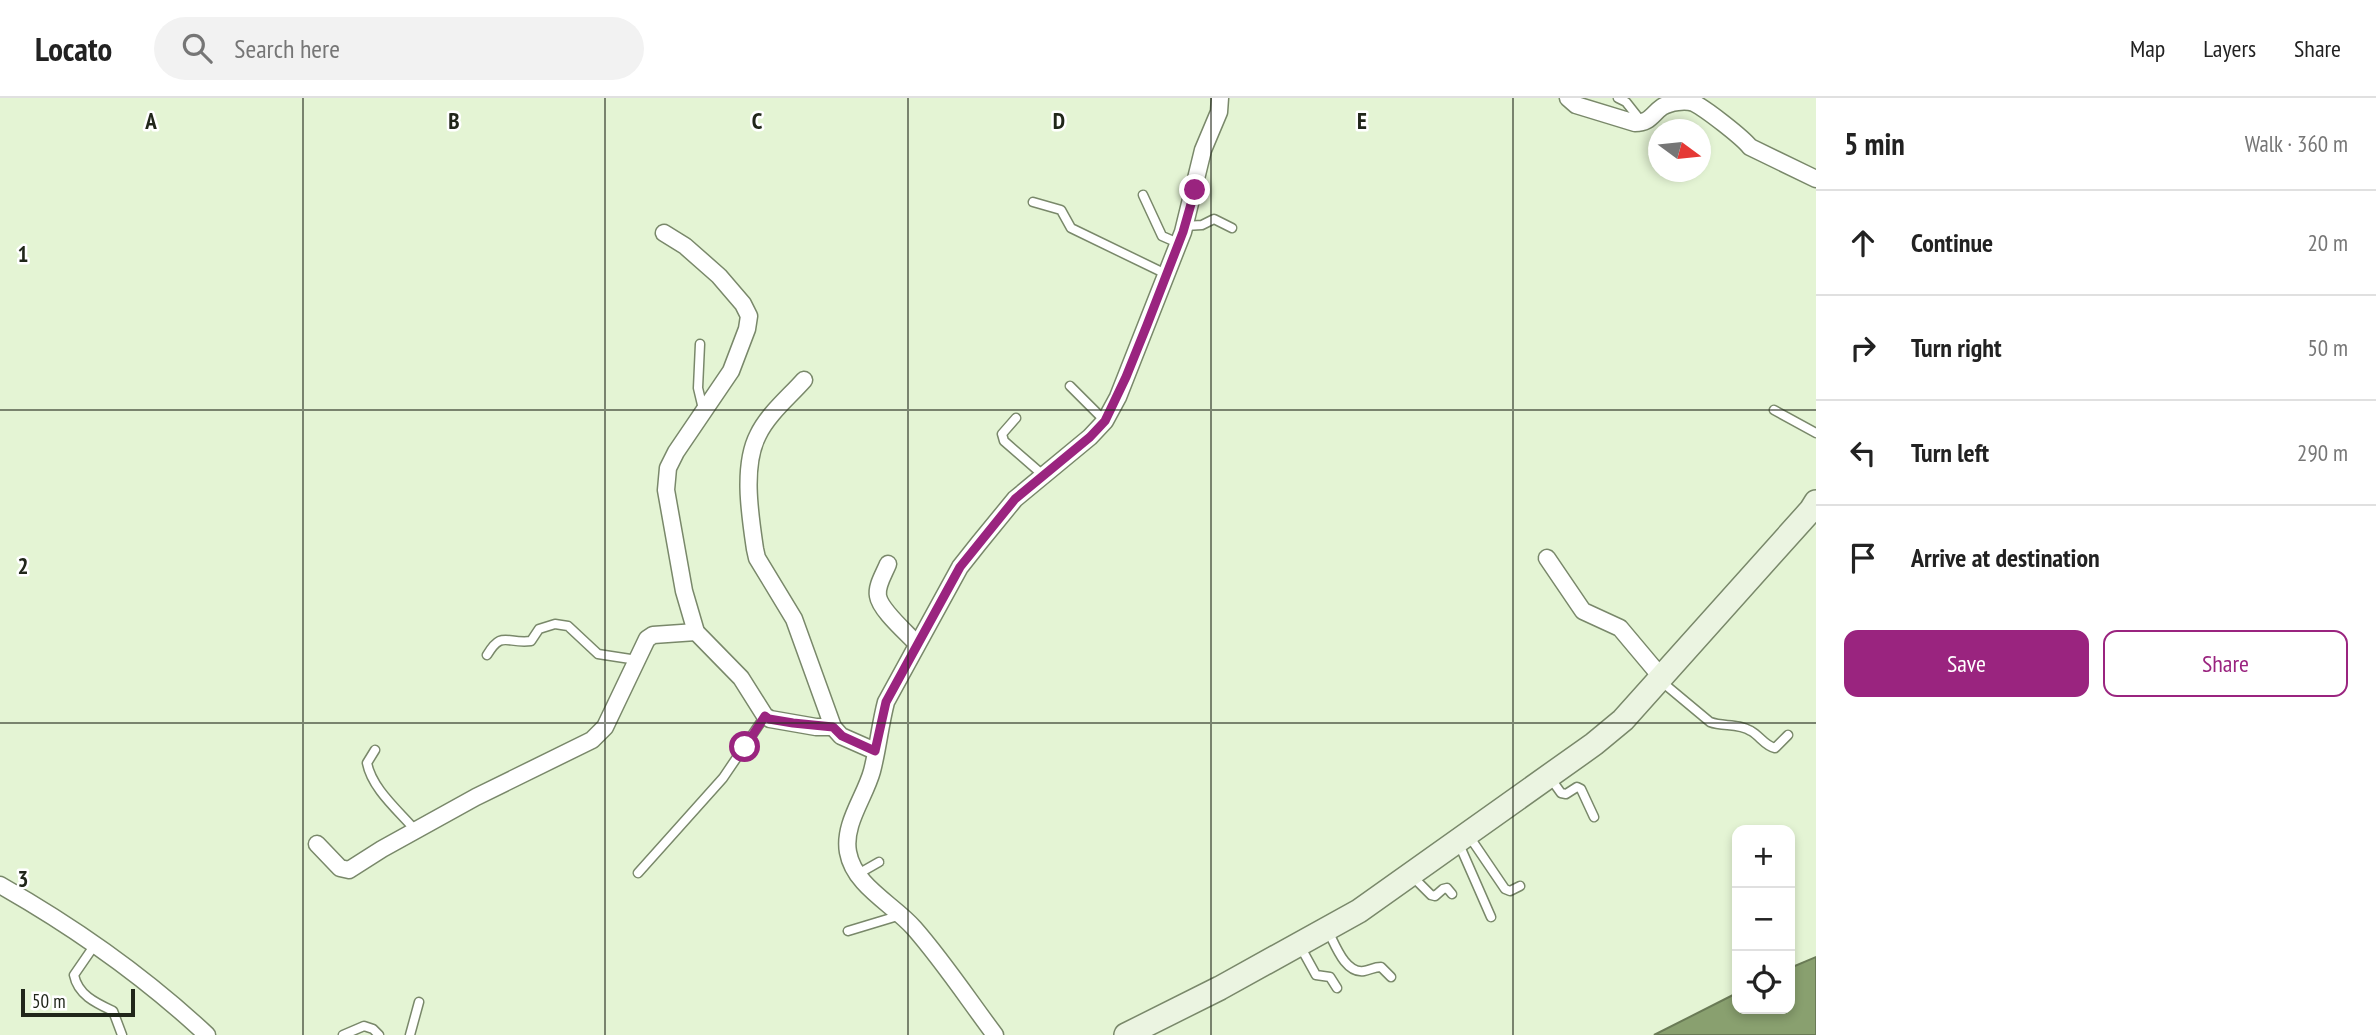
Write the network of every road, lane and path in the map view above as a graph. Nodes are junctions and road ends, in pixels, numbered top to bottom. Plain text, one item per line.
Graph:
1 (1220, 98) edge
2 (1568, 98) edge
3 (1618, 98) edge
4 (1643, 123) junction
5 (1816, 179) edge
6 (1143, 195) dead end
7 (1033, 202) dead end
8 (1185, 226) junction
9 (1232, 228) dead end
10 (664, 233) dead end
11 (1178, 243) junction
12 (1166, 274) junction
13 (700, 344) dead end
14 (804, 380) dead end
15 (1070, 386) dead end
16 (1774, 410) dead end
17 (704, 412) junction
18 (1016, 418) dead end
19 (1105, 421) junction
20 (1816, 433) edge
21 (1043, 475) junction
22 (1816, 503) edge
23 (1547, 558) dead end
24 (888, 564) dead end
25 (696, 632) junction
26 (916, 644) junction
27 (487, 655) dead end
28 (637, 660) junction
29 (1661, 679) junction
30 (765, 716) junction
31 (833, 727) junction
32 (1788, 735) dead end
33 (375, 750) dead end
34 (875, 751) junction
35 (1549, 776) junction
36 (1594, 817) dead end
37 (415, 830) junction
38 (1463, 837) junction
39 (317, 844) dead end
40 (879, 862) dead end
41 (638, 873) dead end
42 (858, 874) junction
43 (1411, 875) junction
44 (0, 885) edge
45 (1520, 886) dead end
46 (1452, 894) dead end
47 (901, 915) junction
48 (1491, 917) dead end
49 (1326, 928) junction
50 (848, 931) dead end
51 (1298, 943) junction
52 (94, 946) junction
53 (1391, 977) dead end
54 (1337, 988) dead end
55 (419, 1002) dead end
56 (1137, 1033) edge
57 (122, 1035) edge
58 (207, 1035) edge
59 (343, 1035) edge
60 (379, 1035) edge
61 (410, 1035) edge
62 (995, 1035) edge

1 - 8 street
2 - 4 street
3 - 4 lane
4 - 5 street
6 - 11 lane
7 - 12 lane
8 - 9 lane
8 - 11 street
10 - 17 street
11 - 12 street
12 - 19 street
13 - 17 lane
14 - 31 street
15 - 19 lane
16 - 20 lane
17 - 25 street
18 - 21 lane
19 - 21 street
21 - 26 street
22 - 29 street
23 - 29 street
24 - 26 street
25 - 28 street
25 - 30 street
26 - 34 street
27 - 28 lane
28 - 37 street
29 - 32 lane
29 - 35 street
30 - 31 street
30 - 41 lane
31 - 34 street
33 - 37 lane
34 - 42 street
35 - 36 lane
35 - 38 street
37 - 39 street
38 - 43 street
38 - 45 lane
38 - 48 lane
40 - 42 lane
42 - 47 street
43 - 46 lane
43 - 49 street
44 - 52 street
47 - 50 lane
47 - 62 street
49 - 51 street
49 - 53 lane
51 - 54 lane
51 - 56 street
52 - 57 lane
52 - 58 street
55 - 61 lane
59 - 60 lane

